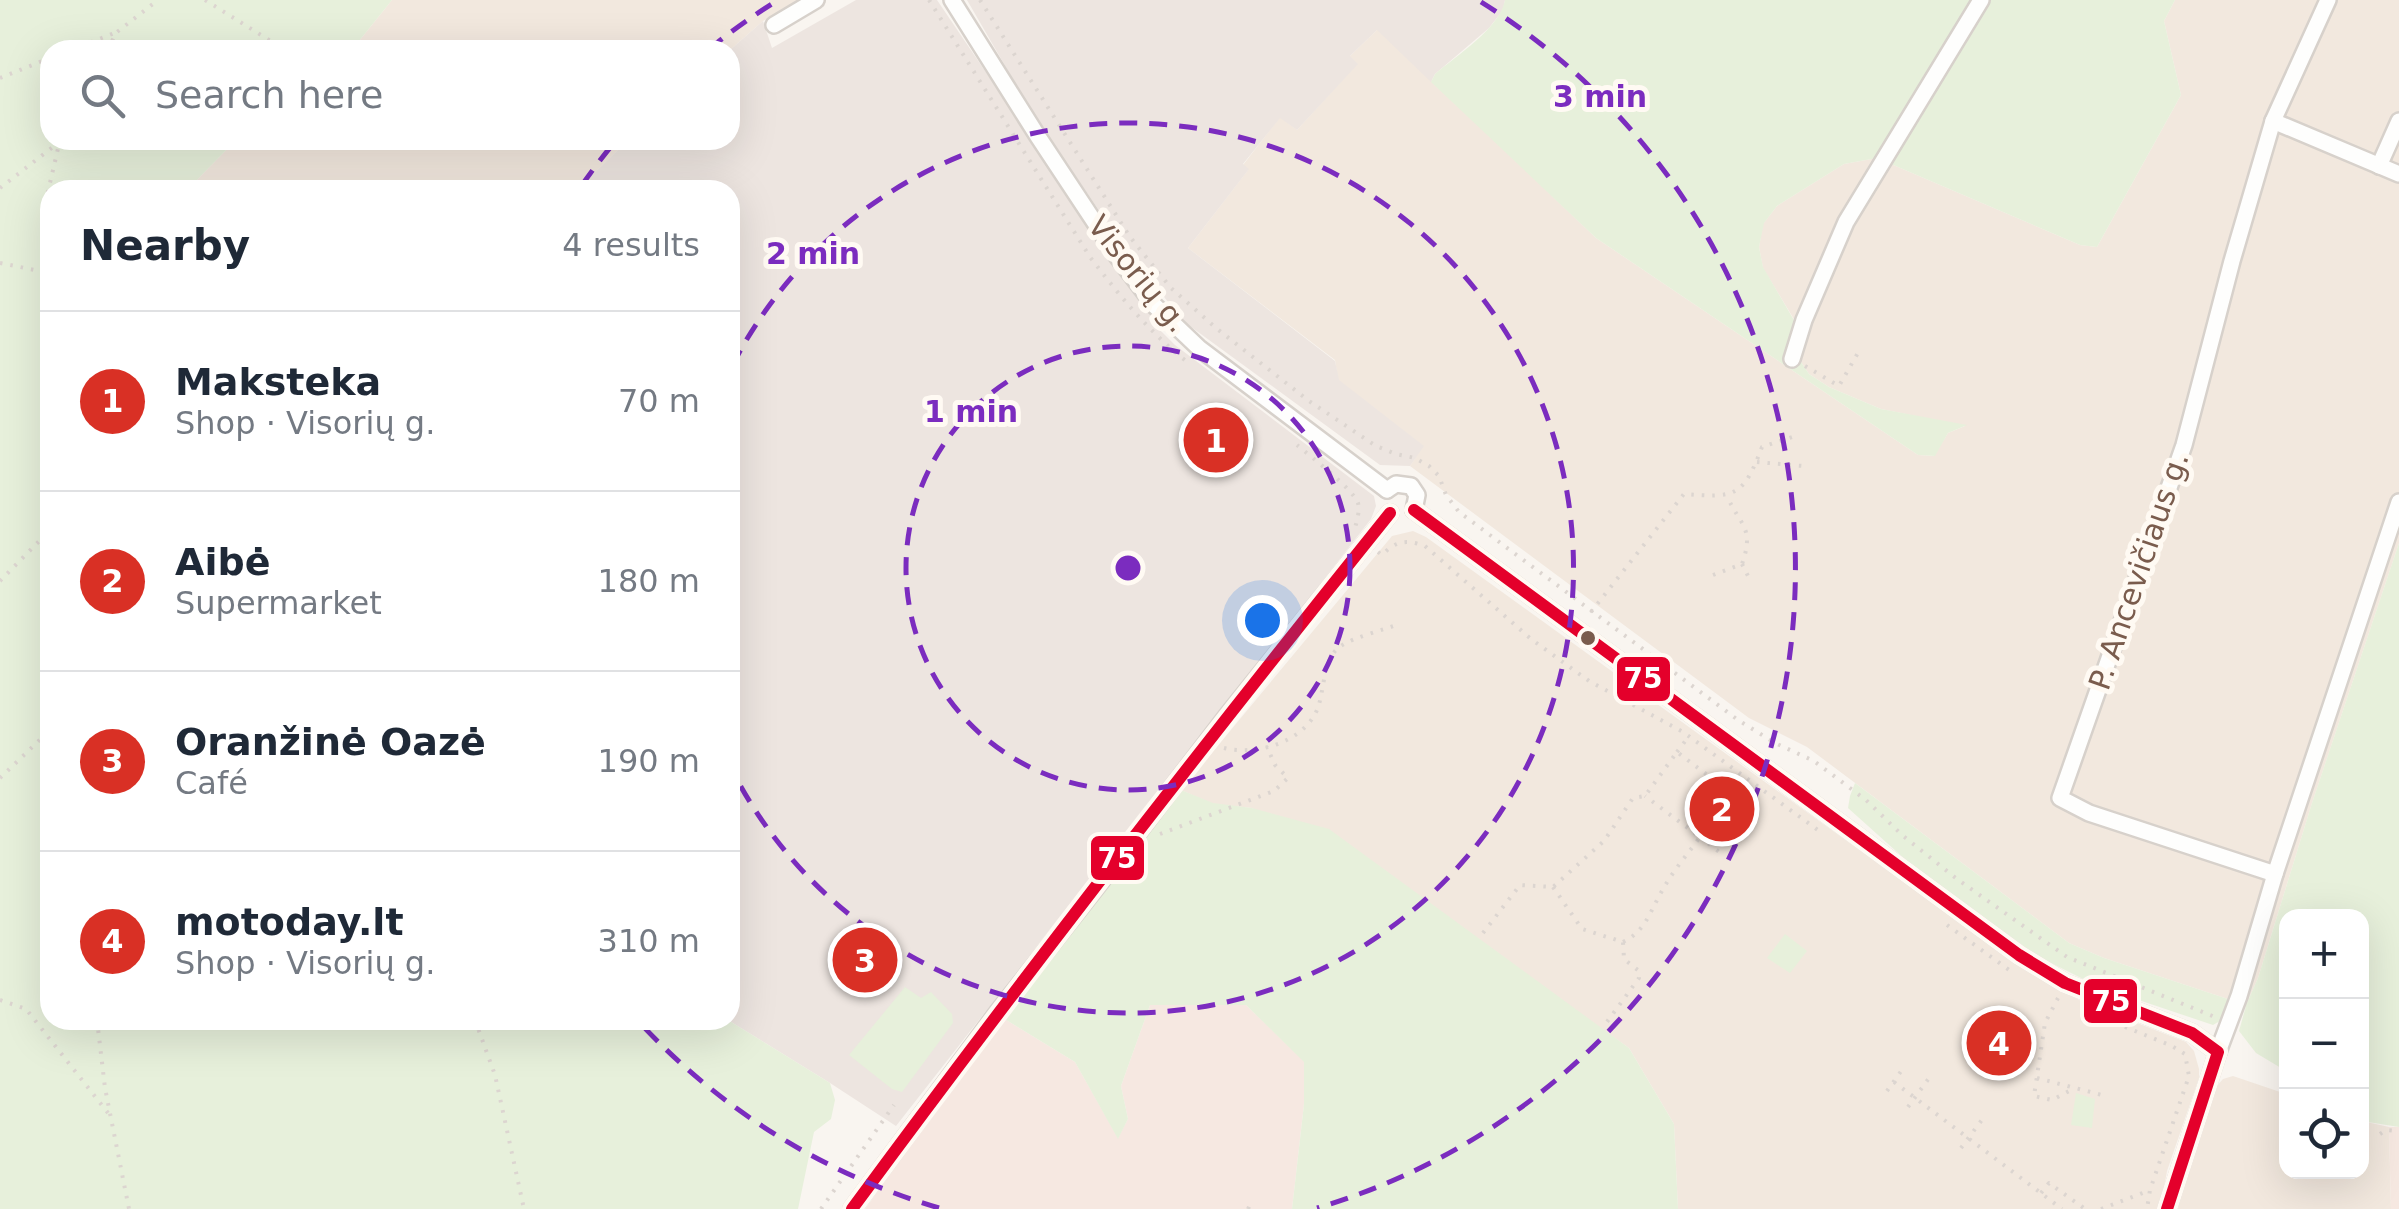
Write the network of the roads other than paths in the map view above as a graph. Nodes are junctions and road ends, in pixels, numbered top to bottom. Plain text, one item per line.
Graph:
1 (816, 0) edge
2 (952, 0) edge
3 (1981, 0) edge
4 (2328, 0) edge
5 (774, 25) dead end
6 (2273, 121) junction
7 (2399, 121) edge
8 (2379, 166) junction
9 (2399, 174) edge
10 (1792, 359) road end
11 (1388, 490) junction
12 (2399, 502) edge
13 (1414, 510) junction
14 (1390, 513) junction
15 (2276, 874) junction
16 (2218, 1052) junction
17 (852, 1209) edge
18 (2166, 1209) edge

1 - 5 street
2 - 11 street, Visorių g.
3 - 10 street
4 - 6 street
6 - 8 street
6 - 15 street, P. Ancevičiaus g.
7 - 8 street
8 - 9 street
11 - 13 street
11 - 14 street
12 - 15 street
13 - 14 street
13 - 16 street
14 - 17 street
15 - 16 street
16 - 18 street

